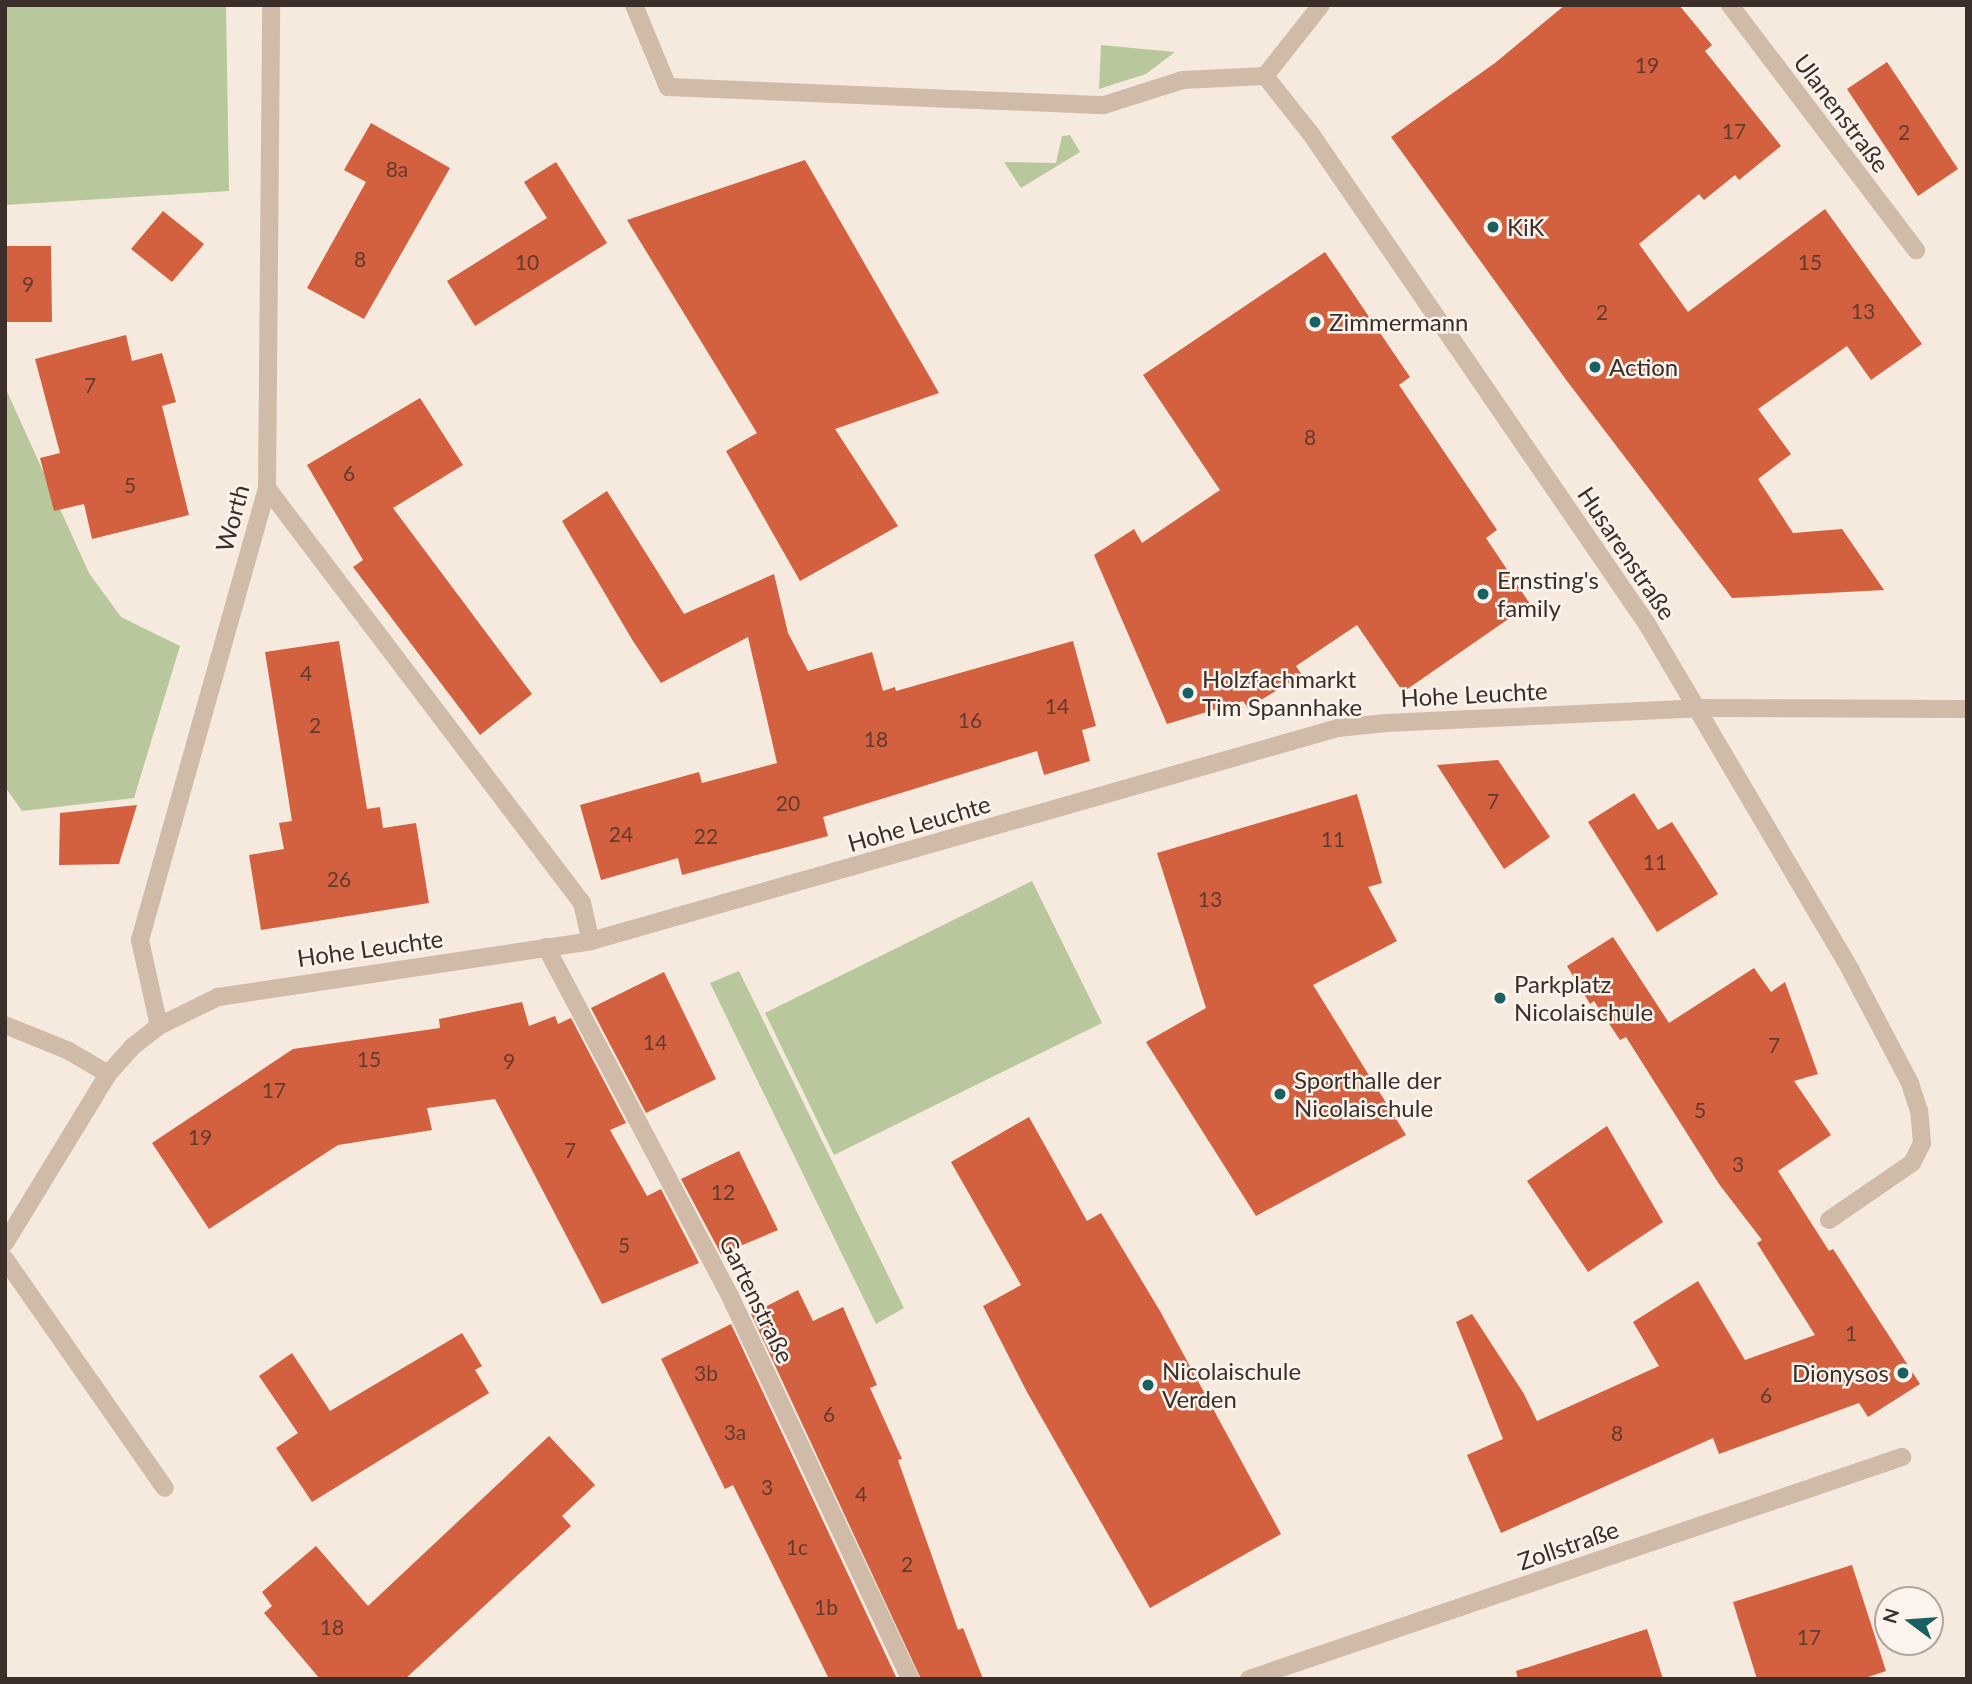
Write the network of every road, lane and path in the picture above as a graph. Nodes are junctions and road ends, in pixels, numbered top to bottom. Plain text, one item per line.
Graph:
1 (271, 5) edge
2 (634, 5) edge
3 (1321, 5) edge
4 (1730, 5) edge
5 (1265, 75) junction
6 (1916, 250) dead end
7 (267, 488) junction
8 (1699, 708) junction
9 (1967, 709) edge
10 (591, 941) junction
11 (546, 947) junction
12 (5, 1025) edge
13 (159, 1026) junction
14 (108, 1074) junction
15 (1829, 1220) dead end
16 (5, 1243) edge
17 (5, 1259) edge
18 (1902, 1457) dead end
19 (165, 1488) dead end
20 (1284, 1673) edge
21 (910, 1679) edge
22 (1250, 1679) edge

1 - 7 street, Worth
2 - 5 street
3 - 5 street
4 - 6 street, Ulanenstraße
5 - 8 street, Husarenstraße
7 - 10 street
7 - 13 street, Worth
8 - 9 street, Hohe Leuchte
8 - 10 street, Hohe Leuchte
8 - 15 street, Husarenstraße
10 - 11 street, Hohe Leuchte
11 - 13 street, Hohe Leuchte
11 - 21 street, Gartenstraße
12 - 14 street
13 - 14 street, Hohe Leuchte
14 - 16 street, Hohe Leuchte
17 - 19 street
18 - 20 street, Zollstraße
20 - 22 street, Zollstraße

